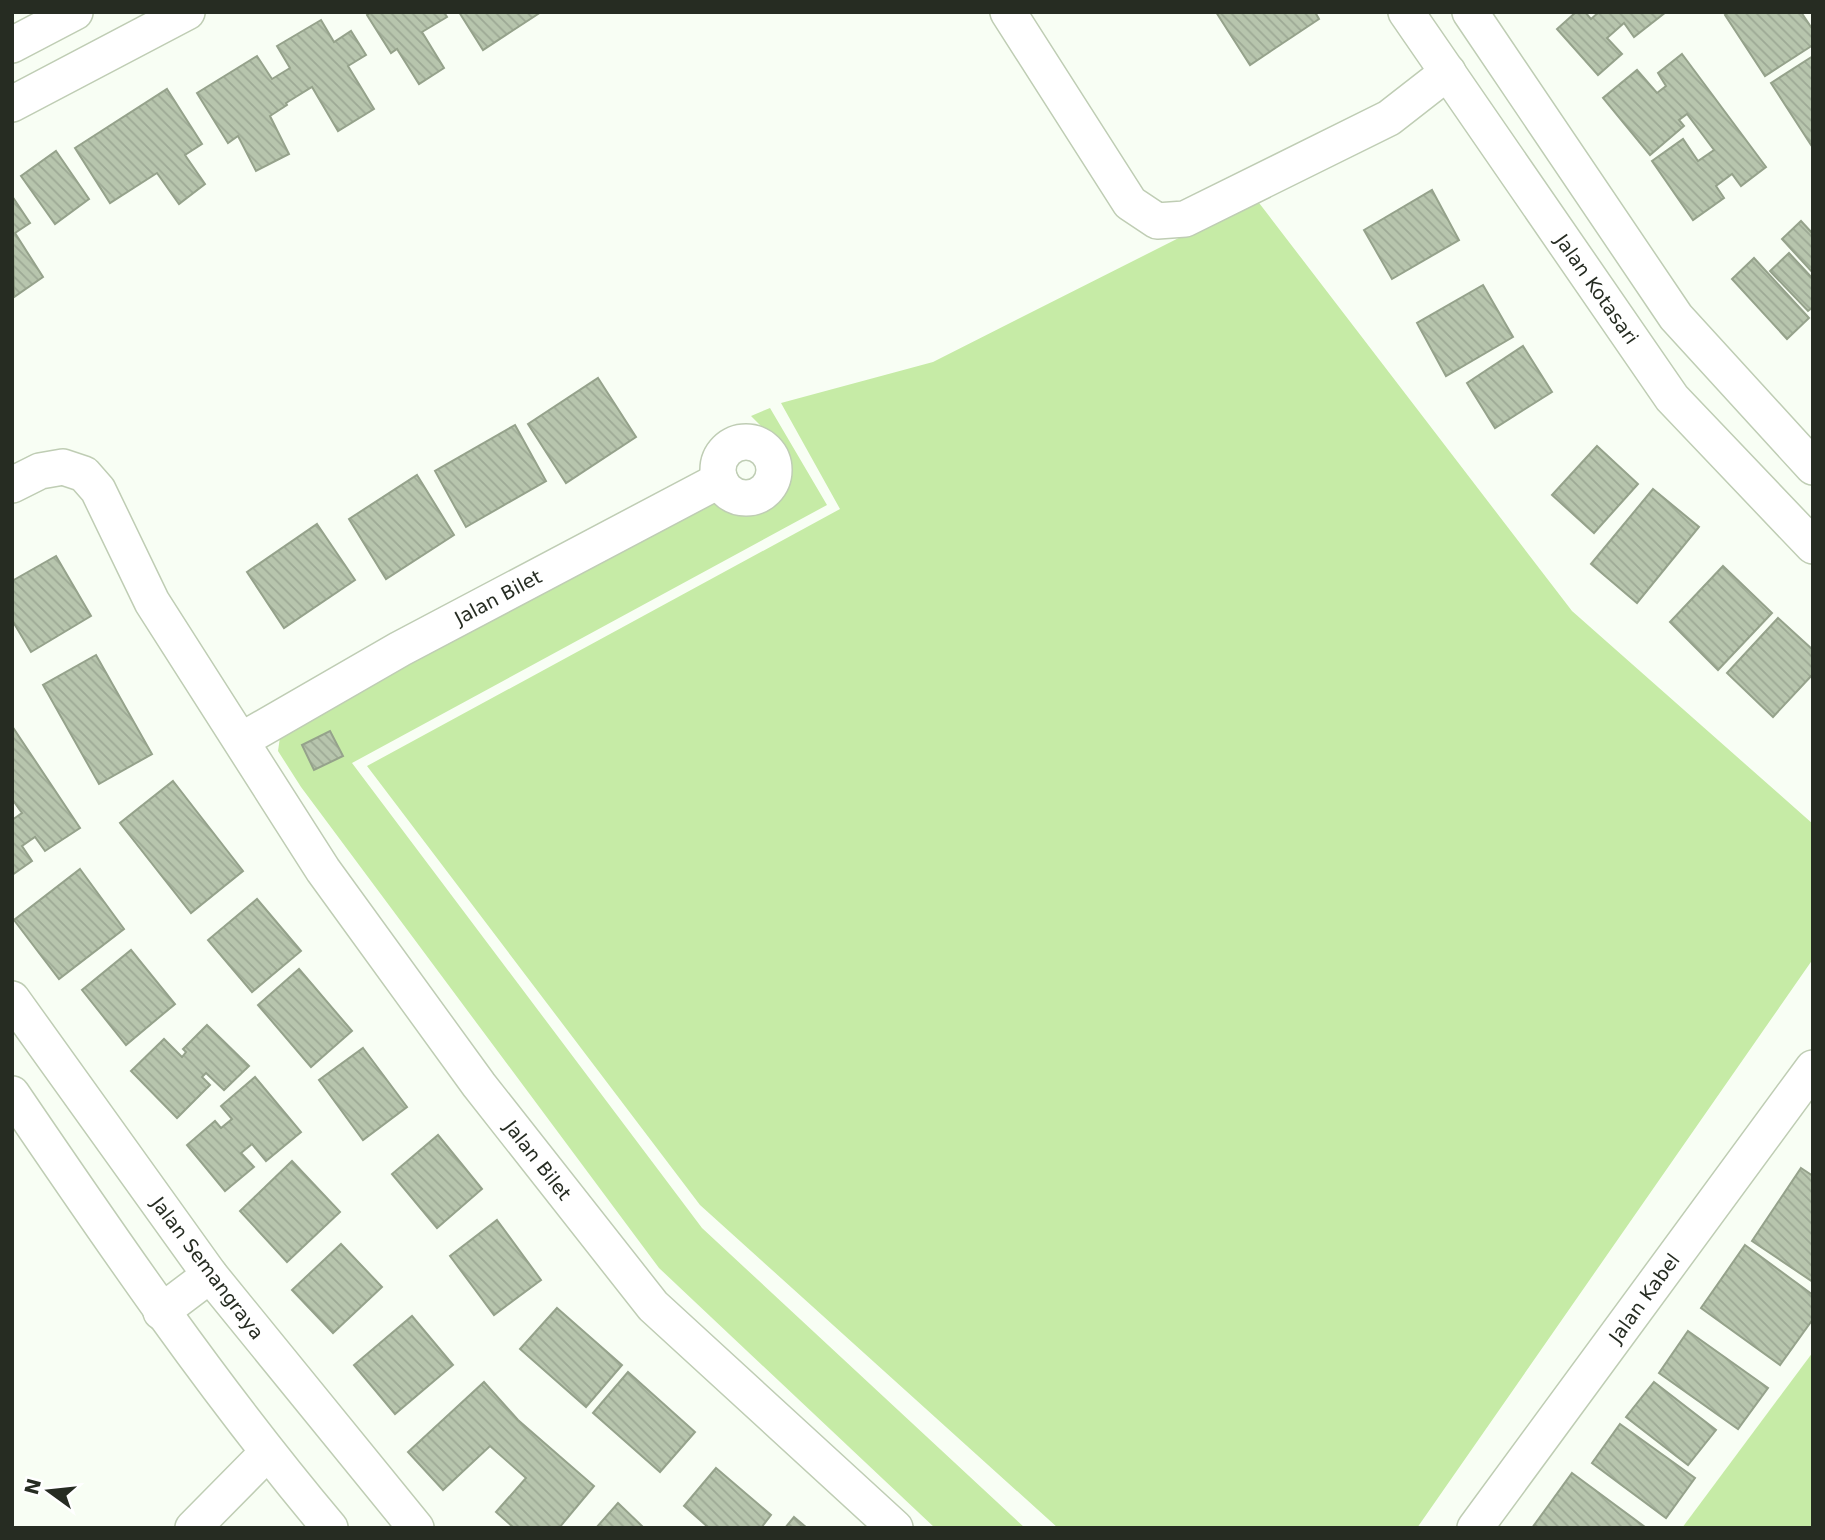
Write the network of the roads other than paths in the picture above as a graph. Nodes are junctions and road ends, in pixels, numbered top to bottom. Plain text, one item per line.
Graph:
1 (75, 12) edge
2 (187, 12) edge
3 (1008, 12) edge
4 (1406, 12) edge
5 (1470, 12) edge
6 (12, 46) edge
7 (1448, 72) junction
8 (12, 104) edge
9 (1813, 468) edge
10 (720, 480) dead end
11 (12, 485) edge
12 (1775, 506) junction
13 (1813, 546) edge
14 (242, 740) junction
15 (12, 999) edge
16 (1813, 1068) edge
17 (12, 1094) edge
18 (210, 1275) junction
19 (161, 1312) junction
20 (267, 1453) junction
21 (193, 1528) edge
22 (330, 1528) edge
23 (416, 1528) edge
24 (895, 1528) edge
25 (1475, 1528) edge

1 - 6 street
2 - 8 street
3 - 7 street
4 - 7 street, Jalan Kotasari
5 - 9 street
7 - 12 street, Jalan Kotasari
9 - 12 street
10 - 14 street, Jalan Bilet
11 - 14 street, Jalan Bilet
12 - 13 street, Jalan Kotasari
14 - 24 street, Jalan Bilet
15 - 18 street, Jalan Semangraya
16 - 25 street, Jalan Kabel
17 - 19 street
18 - 19 street
18 - 23 street, Jalan Semangraya
19 - 20 street
20 - 21 street
20 - 22 street

